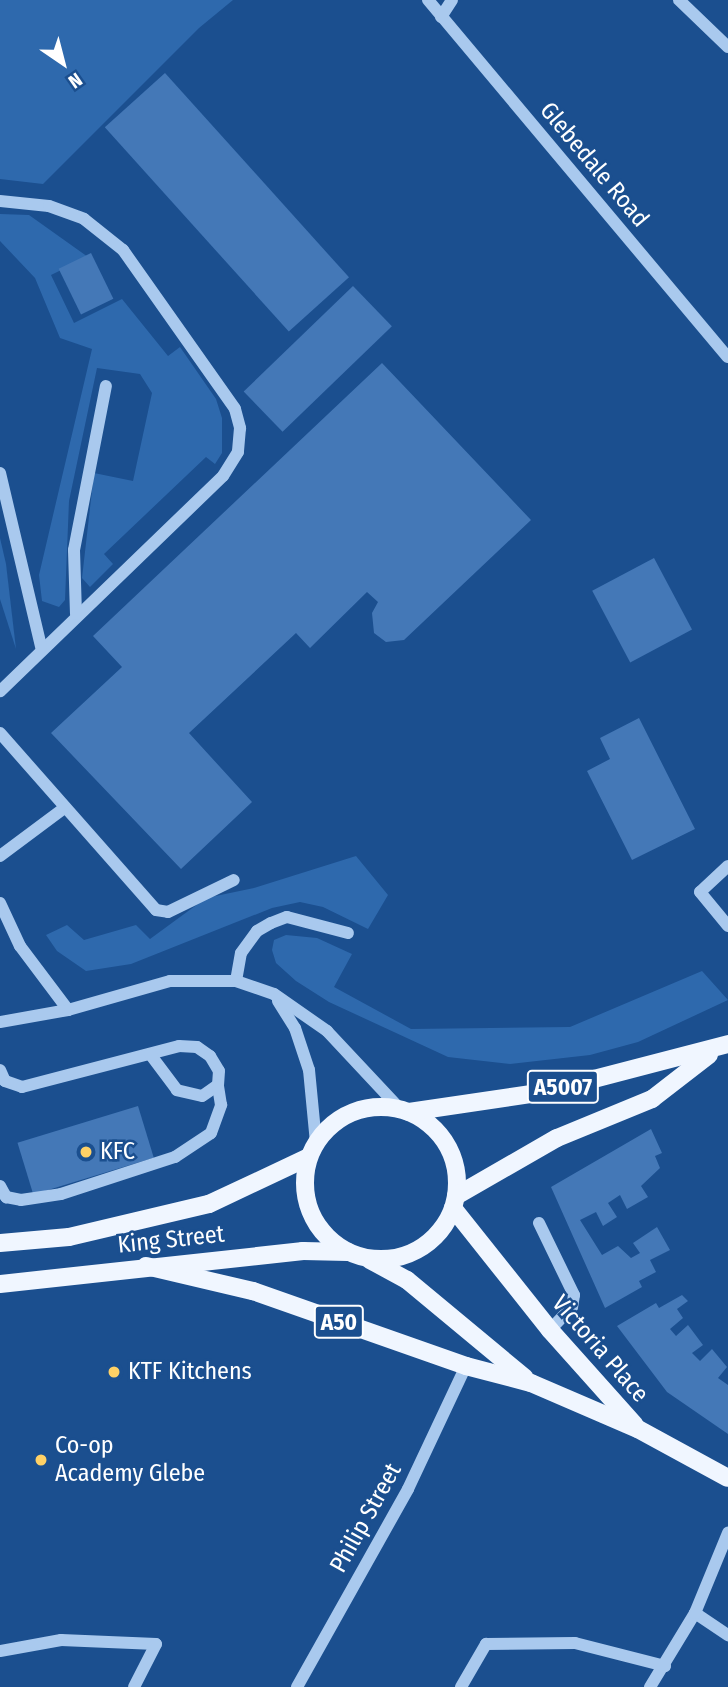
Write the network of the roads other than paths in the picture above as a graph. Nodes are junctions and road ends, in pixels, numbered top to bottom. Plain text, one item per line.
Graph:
1 (428, 0) edge
2 (452, 0) edge
3 (679, 0) edge
4 (441, 17) junction
5 (728, 47) edge
6 (0, 201) edge
7 (728, 356) edge
8 (106, 386) dead end
9 (0, 472) edge
10 (76, 614) junction
11 (41, 647) junction
12 (0, 691) edge
13 (0, 733) edge
14 (63, 808) junction
15 (0, 856) edge
16 (728, 866) edge
17 (234, 880) dead end
18 (0, 903) edge
19 (728, 926) edge
20 (348, 933) dead end
21 (236, 981) junction
22 (274, 994) junction
23 (68, 1010) junction
24 (0, 1022) edge
25 (721, 1047) edge
26 (150, 1054) junction
27 (0, 1070) edge
28 (218, 1085) junction
29 (404, 1110) junction
30 (312, 1150) junction
31 (0, 1186) edge
32 (455, 1202) junction
33 (539, 1223) dead end
34 (0, 1243) edge
35 (357, 1255) junction
36 (146, 1266) junction
37 (0, 1284) edge
38 (550, 1330) junction
39 (466, 1367) junction
40 (531, 1383) junction
41 (638, 1429) junction
42 (728, 1478) edge
43 (728, 1533) edge
44 (695, 1613) junction
45 (728, 1635) edge
46 (0, 1651) edge
47 (665, 1666) junction
48 (134, 1687) edge
49 (297, 1687) edge
50 (461, 1687) edge
51 (650, 1687) edge

1 - 4 street, Glebedale Road
2 - 4 street
3 - 5 street
4 - 7 street, Glebedale Road
6 - 10 street
8 - 10 street
9 - 11 street
10 - 11 street
11 - 12 street
13 - 14 street
14 - 15 street
14 - 17 street
16 - 19 street
18 - 23 street
20 - 21 street
21 - 22 street
21 - 23 street
22 - 29 street
22 - 30 street
23 - 24 street
25 - 29 main road, A5007
25 - 32 main road, A5007
26 - 27 street
26 - 28 street
26 - 28 street
28 - 31 street
29 - 30 main road
29 - 32 main road
30 - 34 main road, King Street
30 - 35 main road, A50
32 - 35 main road, A50
32 - 38 main road, Victoria Place / A50
33 - 38 street
35 - 36 main road, King Street / A50
35 - 40 main road, Victoria Place / A50
36 - 37 main road, King Street / A50
36 - 39 main road, Victoria Place / A50
38 - 41 main road, Victoria Place / A50
39 - 40 main road, Victoria Place / A50
39 - 49 street, Philip Street
40 - 41 main road, Victoria Place / A50
41 - 42 main road, A50
43 - 44 street
44 - 45 street
44 - 47 street
46 - 48 street
47 - 50 street
47 - 51 street

